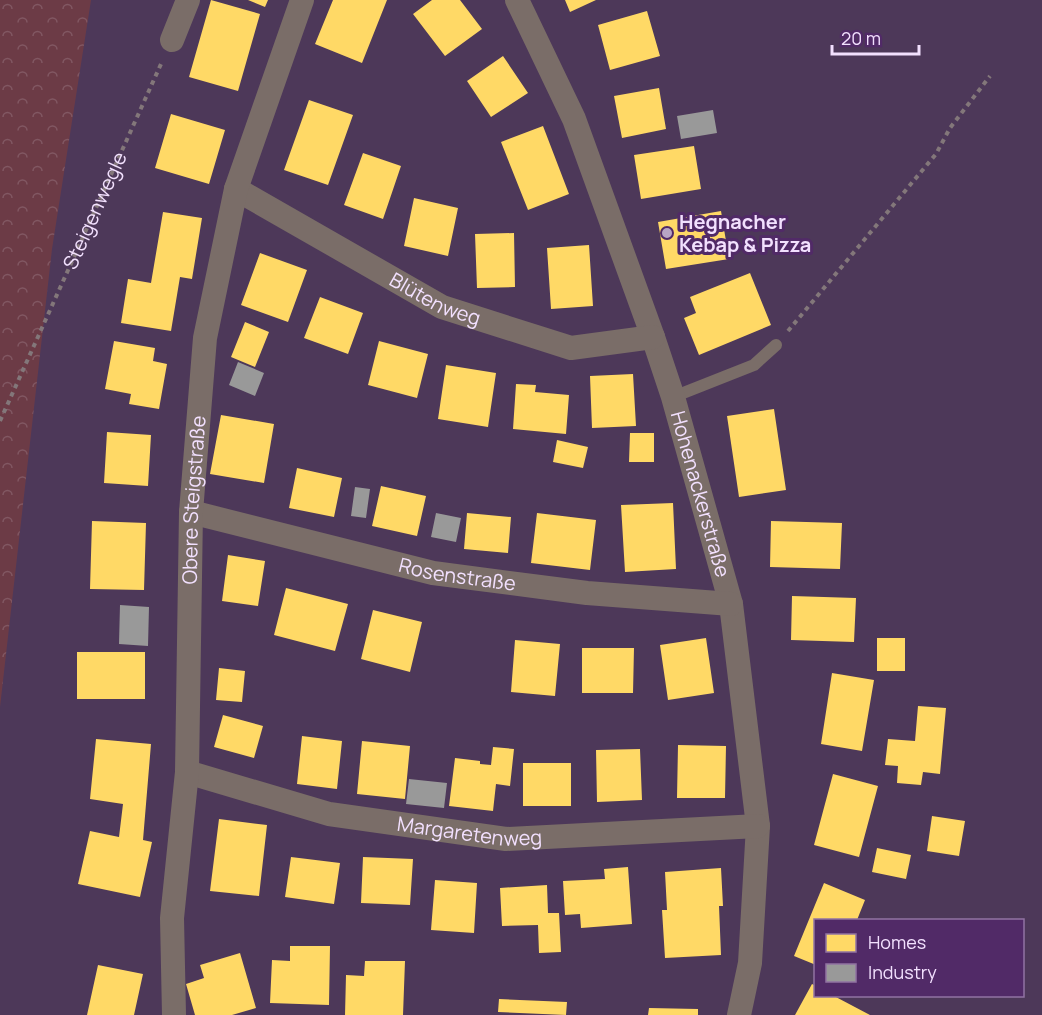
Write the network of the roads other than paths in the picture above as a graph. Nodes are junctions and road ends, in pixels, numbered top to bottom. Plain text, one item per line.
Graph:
1 (188, 0) edge
2 (302, 0) edge
3 (517, 0) edge
4 (172, 40) road end
5 (236, 189) junction
6 (653, 337) junction
7 (776, 345) road end
8 (673, 397) junction
9 (191, 513) junction
10 (731, 604) junction
11 (187, 772) junction
12 (758, 826) junction
13 (174, 1015) edge
14 (739, 1015) edge

1 - 4 street
2 - 5 street, Obere Steigstraße
3 - 6 street, Hohenackerstraße
5 - 6 street, Blütenweg
5 - 9 street, Obere Steigstraße
6 - 8 street, Hohenackerstraße
7 - 8 lane
8 - 10 street, Hohenackerstraße
9 - 10 street, Rosenstraße
9 - 11 street, Obere Steigstraße
10 - 12 street, Hohenackerstraße
11 - 12 street, Margaretenweg
11 - 13 street, Obere Steigstraße
12 - 14 street, Hohenackerstraße

